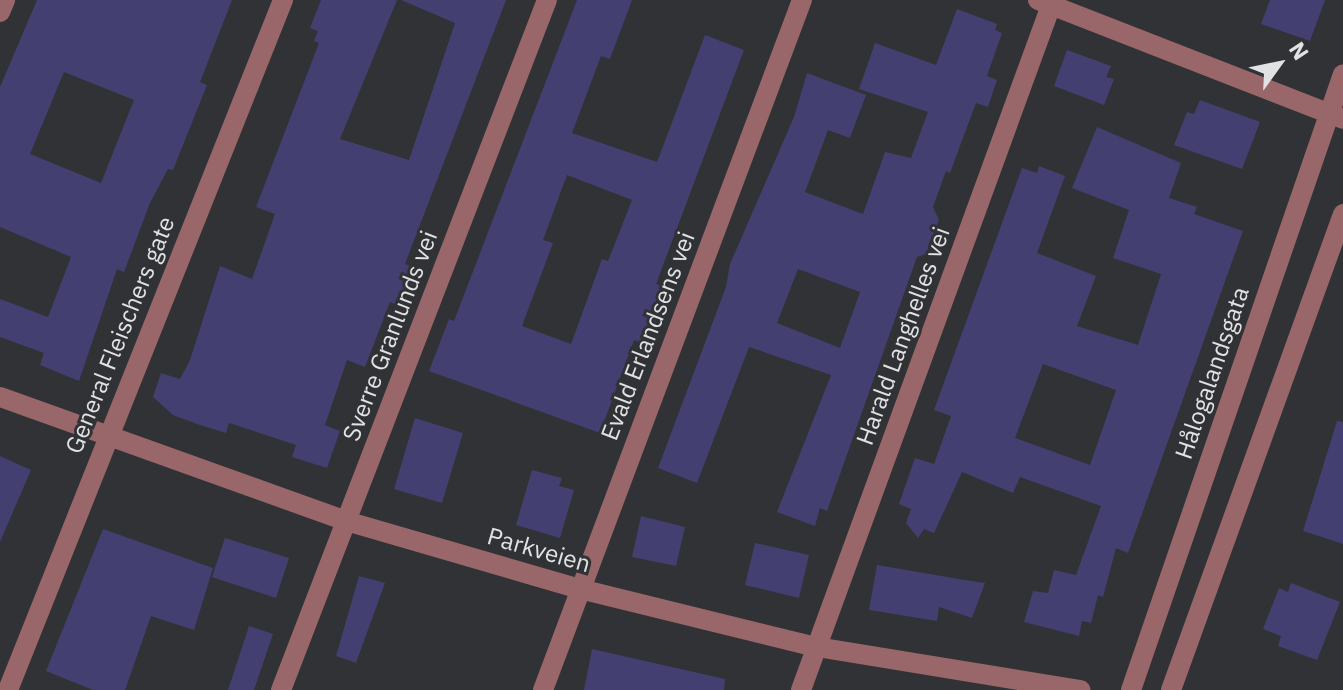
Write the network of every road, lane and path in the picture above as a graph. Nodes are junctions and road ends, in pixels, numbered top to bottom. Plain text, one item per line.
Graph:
1 (5, 0) edge
2 (283, 0) edge
3 (547, 0) edge
4 (802, 0) edge
5 (1048, 2) edge
6 (0, 12) edge
7 (1343, 74) edge
8 (1336, 116) edge
9 (1343, 214) edge
10 (0, 397) edge
11 (106, 436) junction
12 (346, 521) junction
13 (580, 589) junction
14 (817, 647) junction
15 (7, 681) edge
16 (281, 690) edge
17 (543, 690) edge
18 (801, 690) edge
19 (1081, 690) edge
20 (1131, 690) edge
21 (1171, 690) edge

1 - 6 street
2 - 11 street, General Fleischers gate
3 - 12 street, Sverre Granlunds vei
4 - 13 street, Evald Erlandsens vei
5 - 8 street
5 - 14 street, Harald Langhelles vei
7 - 8 street, Hålogalandsgata
8 - 20 street, Hålogalandsgata
9 - 21 street
10 - 11 street, Parkveien
11 - 12 street, Parkveien
11 - 15 street, General Fleischers gate
12 - 13 street, Parkveien
12 - 16 street, Sverre Granlunds vei
13 - 14 street, Parkveien
13 - 17 street, Evald Erlandsens vei
14 - 18 street, Harald Langhelles vei
14 - 19 street, Parkveien

